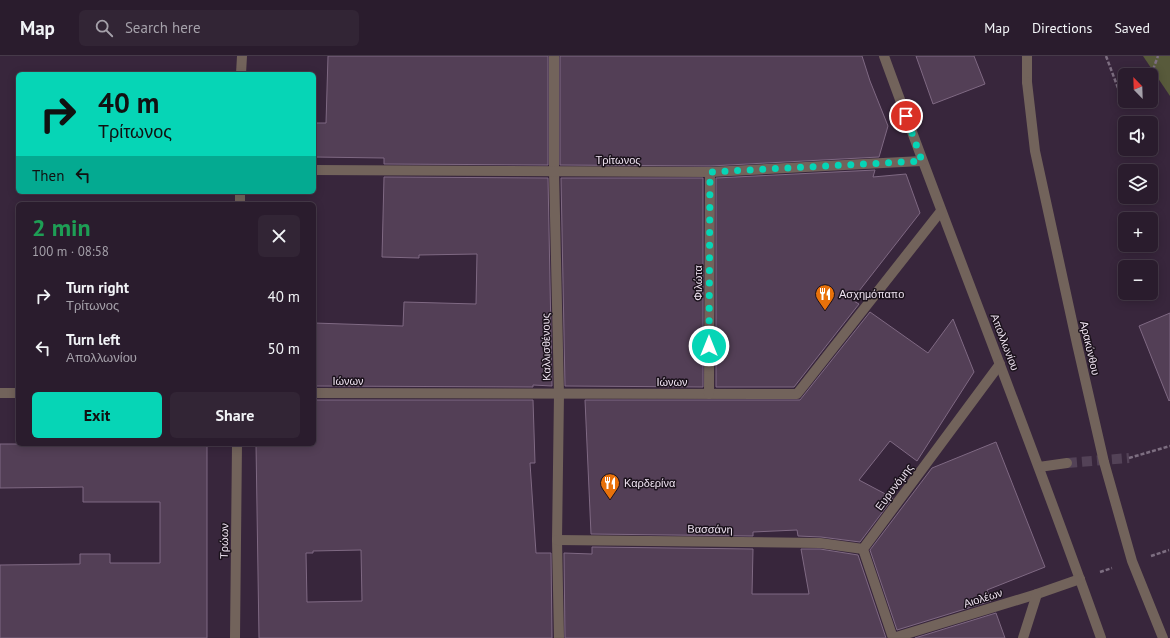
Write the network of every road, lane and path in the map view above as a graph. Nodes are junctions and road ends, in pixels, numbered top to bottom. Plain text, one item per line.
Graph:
1 (242, 56) edge
2 (554, 56) edge
3 (884, 56) edge
4 (1028, 56) edge
5 (1106, 56) edge
6 (1158, 56) edge
7 (1154, 68) edge
8 (241, 72) edge
9 (1118, 88) edge
10 (922, 161) junction
11 (316, 170) edge
12 (554, 171) junction
13 (710, 172) junction
14 (941, 211) junction
15 (1000, 364) junction
16 (0, 393) edge
17 (16, 393) edge
18 (316, 393) edge
19 (559, 394) junction
20 (709, 394) junction
21 (237, 446) edge
22 (1170, 446) edge
23 (1130, 458) tunnel mouth
24 (1067, 463) tunnel mouth
25 (1039, 467) junction
26 (557, 540) junction
27 (863, 549) junction
28 (1080, 579) junction
29 (1037, 594) junction
30 (235, 638) edge
31 (559, 638) edge
32 (893, 638) edge
33 (1023, 638) edge
34 (1101, 638) edge
35 (1163, 638) edge

1 - 8 street
2 - 12 street, Καλλισθένους
3 - 10 street, Απολλωνίου
4 - 35 street, Αρακύνθου, bridge
5 - 9 path
6 - 7 path
10 - 13 street, Τρίτωνος
10 - 14 street, Απολλωνίου
11 - 12 street, Τρίτωνος
12 - 13 street, Τρίτωνος
12 - 19 street, Καλλισθένους
13 - 20 street, Φιλώτα
14 - 15 street, Απολλωνίου
14 - 20 street, Ιώνων
15 - 25 street, Απολλωνίου
15 - 27 street, Ευρυνόμης
16 - 17 street
18 - 19 street, Ιώνων
19 - 20 street, Ιώνων
19 - 26 street, Καλλισθένους
21 - 30 street, Τρώων
22 - 23 path
24 - 25 street
25 - 28 street, Απολλωνίου
26 - 27 street, Βασσάνη
26 - 31 street, Καλλισθένους
27 - 32 street
28 - 29 street, Αιολέων
28 - 34 street, Απολλωνίου
29 - 32 street, Αιολέων
29 - 33 street

